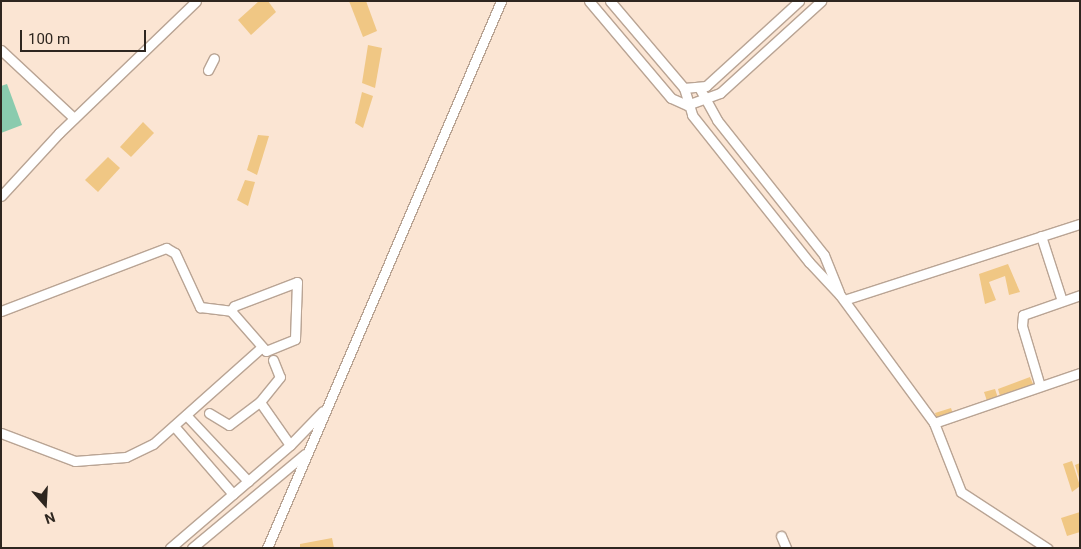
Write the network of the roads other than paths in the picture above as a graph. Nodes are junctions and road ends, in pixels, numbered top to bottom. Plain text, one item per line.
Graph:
1 (196, 1) edge
2 (501, 1) edge
3 (589, 1) edge
4 (610, 1) edge
5 (799, 1) edge
6 (821, 1) edge
7 (1, 50) edge
8 (214, 58) dead end
9 (208, 70) dead end
10 (684, 88) junction
11 (700, 89) junction
12 (705, 101) junction
13 (687, 105) junction
14 (74, 118) junction
15 (739, 146) junction
16 (725, 154) junction
17 (766, 178) junction
18 (753, 190) junction
19 (1, 196) edge
20 (800, 222) junction
21 (1080, 224) edge
22 (786, 233) junction
23 (1041, 236) junction
24 (1080, 295) edge
25 (842, 297) junction
26 (1062, 301) junction
27 (1, 311) edge
28 (230, 311) junction
29 (262, 347) junction
30 (273, 360) dead end
31 (1080, 373) edge
32 (1040, 386) junction
33 (260, 402) junction
34 (327, 407) junction
35 (209, 413) dead end
36 (186, 415) junction
37 (934, 423) junction
38 (174, 426) junction
39 (1, 433) edge
40 (290, 445) junction
41 (307, 453) junction
42 (248, 481) junction
43 (233, 494) junction
44 (781, 536) dead end
45 (170, 548) edge
46 (192, 548) edge
47 (267, 548) edge
48 (786, 548) edge
49 (1047, 548) edge

1 - 14 street
2 - 34 street
3 - 13 street
4 - 10 street
5 - 11 street
6 - 12 street
7 - 14 street
8 - 9 street
10 - 11 street
10 - 13 street
11 - 12 street
12 - 13 street
12 - 15 street
13 - 16 street
14 - 19 street
15 - 16 street
15 - 17 street
16 - 18 street
17 - 18 street
17 - 20 street
18 - 22 street
20 - 22 street
20 - 25 street
21 - 23 street
22 - 25 street
23 - 25 street
23 - 26 street
24 - 26 street
25 - 37 street
26 - 32 street
27 - 28 street
28 - 29 street
28 - 29 street
29 - 36 street
30 - 33 street
31 - 32 street
32 - 37 street
33 - 35 street
33 - 40 street
34 - 40 street
34 - 41 street
36 - 38 street
36 - 42 street
37 - 49 street
38 - 39 street
38 - 43 street
40 - 42 street
41 - 46 street
41 - 47 street
42 - 43 street
43 - 45 street
44 - 48 street

